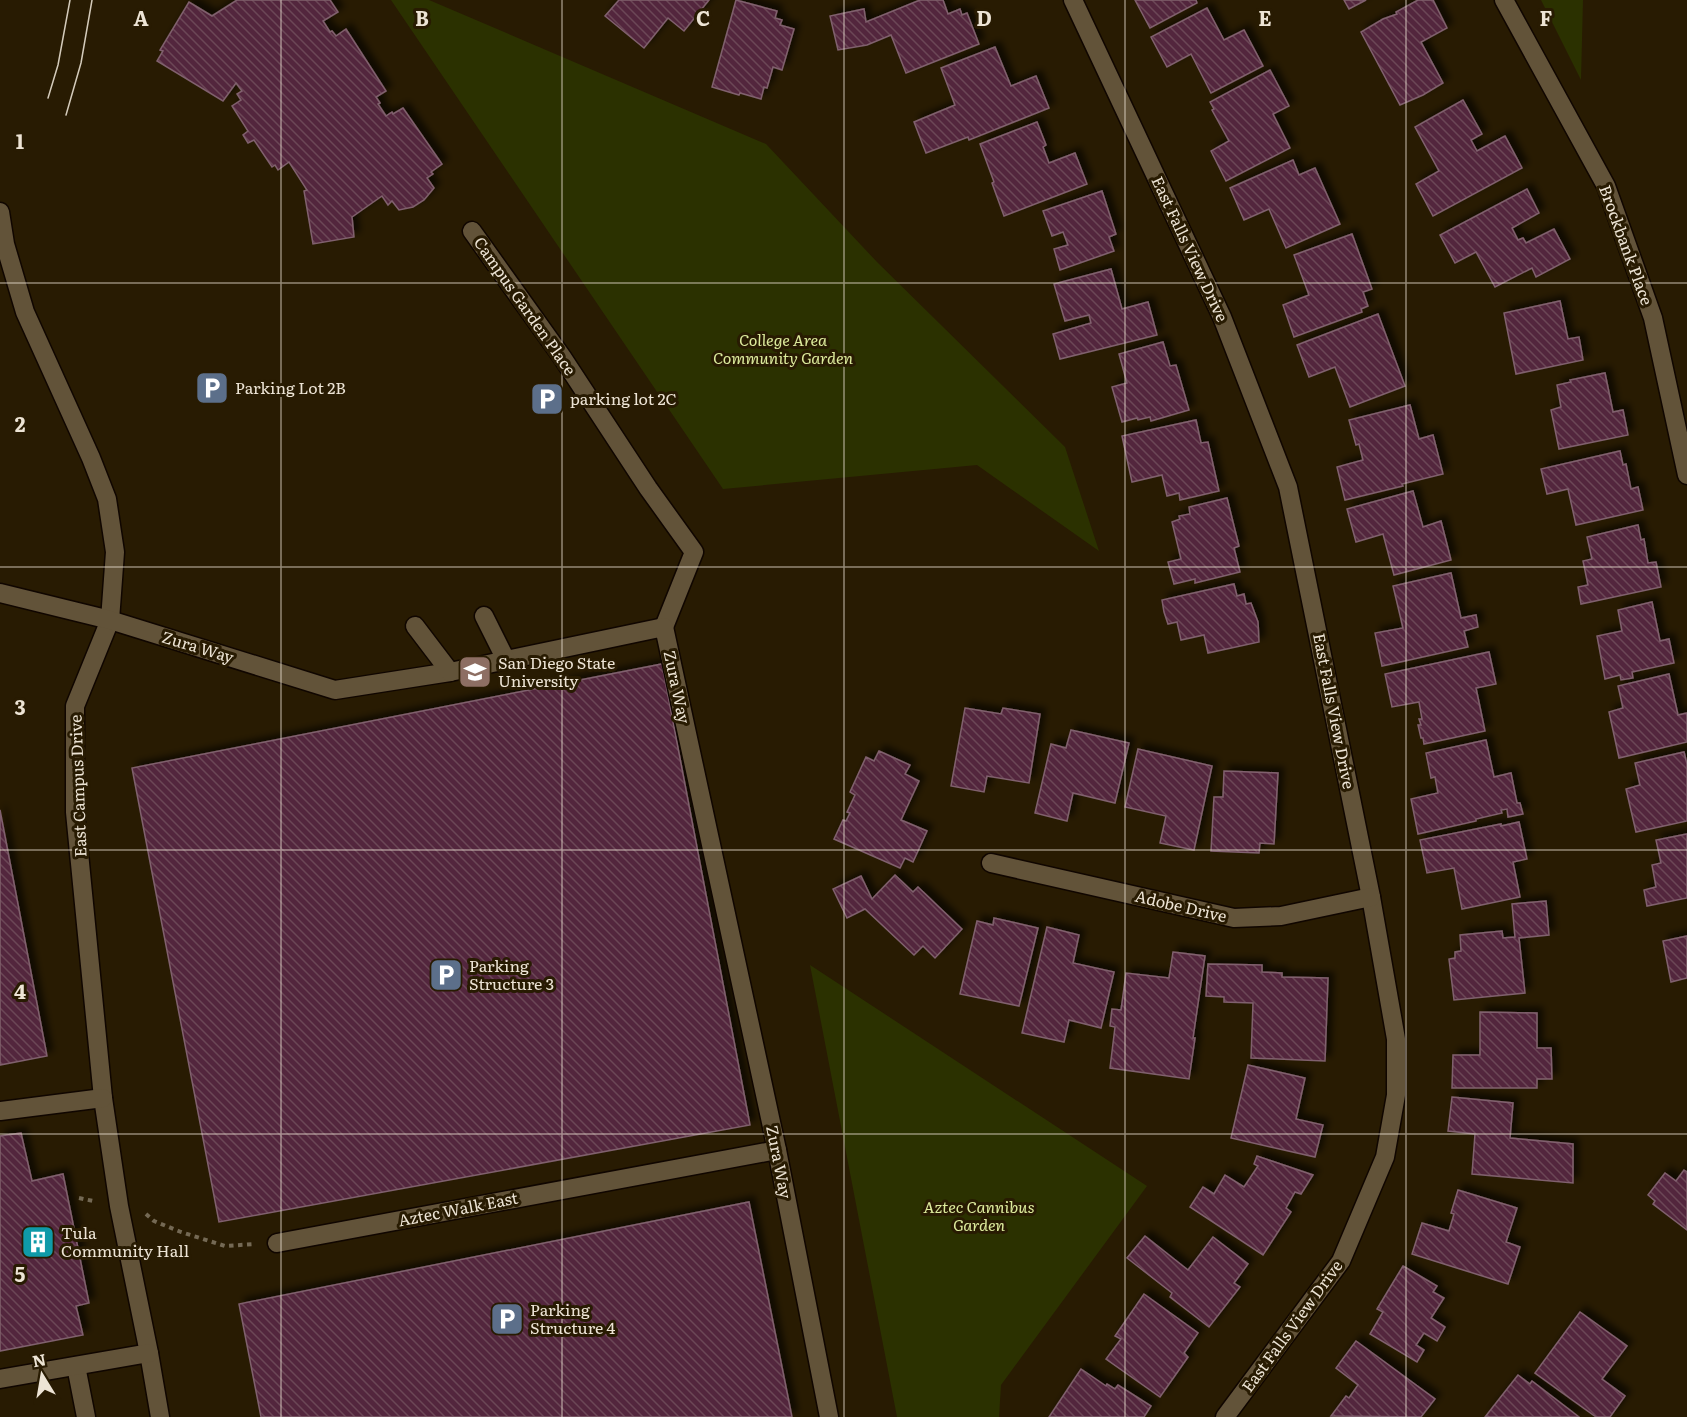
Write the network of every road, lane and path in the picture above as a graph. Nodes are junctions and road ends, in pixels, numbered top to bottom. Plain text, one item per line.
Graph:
1 (1073, 0) edge
2 (1504, 0) edge
3 (0, 212) edge
4 (472, 231) dead end
5 (1687, 475) edge
6 (0, 593) edge
7 (484, 616) dead end
8 (110, 620) junction
9 (415, 626) dead end
10 (664, 627) junction
11 (506, 660) junction
12 (450, 672) junction
13 (991, 863) dead end
14 (1371, 897) junction
15 (103, 1098) junction
16 (0, 1111) edge
17 (777, 1150) junction
18 (144, 1212) dead end
19 (277, 1243) joint
20 (149, 1353) junction
21 (76, 1366) junction
22 (0, 1379) edge
23 (86, 1417) edge
24 (160, 1417) edge
25 (829, 1417) edge
26 (1225, 1417) edge

1 - 14 street, East Falls View Drive
2 - 5 street, Brockbank Place
3 - 8 street, East Campus Drive
4 - 10 street, Campus Garden Place
6 - 8 street, Zura Way
7 - 11 street
8 - 12 street, Zura Way
8 - 15 street, East Campus Drive
9 - 12 street
10 - 11 street, Zura Way
10 - 17 street, Zura Way
11 - 12 street, Zura Way
13 - 14 street, Adobe Drive
14 - 26 street, East Falls View Drive
15 - 16 street
15 - 20 street, East Campus Drive
17 - 19 street, Aztec Walk East
17 - 25 street, Zura Way
18 - 19 path
20 - 21 street
20 - 24 street, East Campus Drive
21 - 22 street
21 - 23 street

